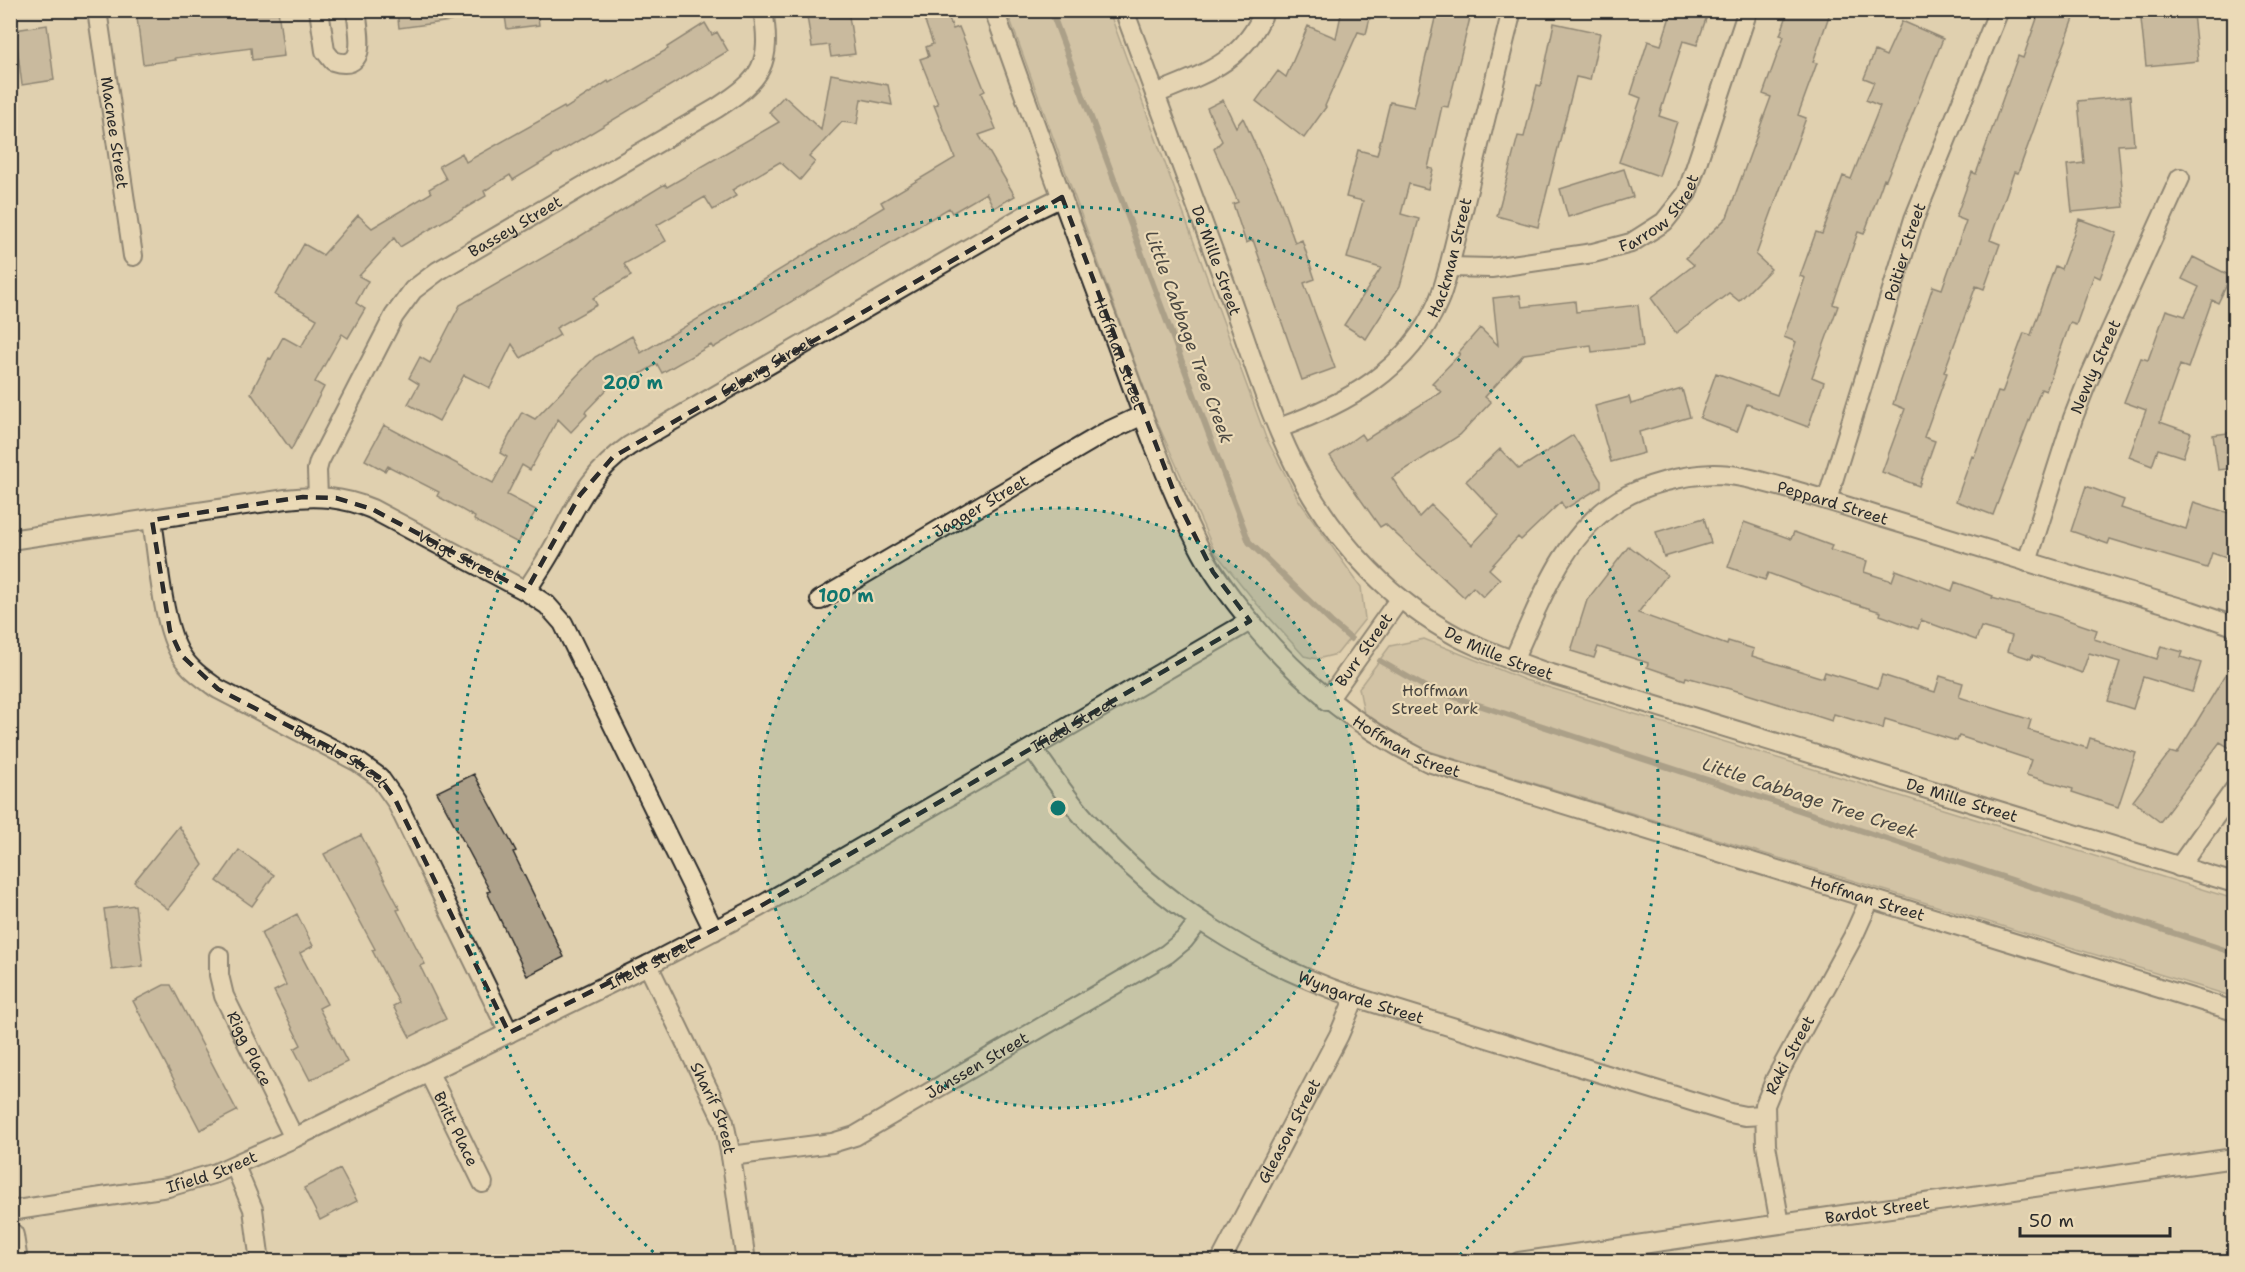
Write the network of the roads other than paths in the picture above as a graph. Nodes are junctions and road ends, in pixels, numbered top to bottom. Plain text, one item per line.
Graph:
1 (97, 10) edge
2 (319, 10) edge
3 (356, 10) edge
4 (763, 10) edge
5 (994, 10) edge
6 (1124, 10) edge
7 (1265, 10) edge
8 (1512, 10) edge
9 (1748, 10) edge
10 (1999, 10) edge
11 (1155, 94) junction
12 (2180, 178) dead end
13 (1062, 197) junction
14 (133, 256) dead end
15 (1449, 267) junction
16 (1143, 415) junction
17 (1280, 428) junction
18 (318, 497) junction
19 (1827, 500) junction
20 (152, 519) junction
21 (10, 540) edge
22 (2027, 562) junction
23 (526, 591) junction
24 (1400, 598) junction
25 (820, 600) dead end
26 (1250, 621) junction
27 (2235, 626) edge
28 (1513, 661) junction
29 (1327, 701) junction
30 (1033, 749) junction
31 (2235, 790) edge
32 (2179, 867) junction
33 (2235, 884) edge
34 (1870, 899) junction
35 (1199, 921) junction
36 (714, 931) junction
37 (219, 956) dead end
38 (648, 965) junction
39 (1354, 997) junction
40 (2235, 1011) edge
41 (509, 1033) junction
42 (429, 1073) junction
43 (1764, 1115) junction
44 (294, 1138) junction
45 (731, 1156) junction
46 (2235, 1158) edge
47 (235, 1166) junction
48 (483, 1183) dead end
49 (10, 1211) edge
50 (1780, 1224) junction
51 (10, 1236) edge
52 (14, 1262) edge
53 (260, 1262) edge
54 (746, 1262) edge
55 (1220, 1262) edge
56 (1519, 1262) edge

1 - 14 street, Macnee Street
2 - 3 street
4 - 18 street, Bassey Street
5 - 13 street, Hoffman Street
6 - 11 street, De Mille Street
7 - 11 street
8 - 15 street, Hackman Street
9 - 15 street, Farrow Street
10 - 19 street, Poitier Street
11 - 17 street, De Mille Street
12 - 22 street, Newly Street
13 - 16 street, Hoffman Street
13 - 23 street, Seberg Street
15 - 17 street, Hackman Street
16 - 25 street, Jagger Street
16 - 26 street, Hoffman Street
17 - 24 street, De Mille Street
18 - 20 street, Voigt Street
18 - 23 street, Voigt Street
19 - 22 street, Peppard Street
19 - 28 street, Peppard Street
20 - 21 street, Voigt Street
20 - 41 street, Brando Street
22 - 27 street, Peppard Street
23 - 36 street, Voigt Street
24 - 28 street, De Mille Street
24 - 29 street, Burr Street
26 - 29 street, Hoffman Street
26 - 30 street, Ifield Street
28 - 32 street, De Mille Street
29 - 34 street, Hoffman Street
30 - 35 street, Wyngarde Street
30 - 36 street, Ifield Street
31 - 32 street
32 - 33 street, De Mille Street
34 - 40 street, Hoffman Street
34 - 43 street, Raki Street
35 - 39 street, Wyngarde Street
35 - 45 street, Janssen Street
36 - 38 street, Ifield Street
37 - 44 street, Rigg Place
38 - 41 street, Ifield Street
38 - 45 street, Sharif Street
39 - 43 street, Wyngarde Street
39 - 55 street, Gleason Street
41 - 42 street, Ifield Street
42 - 44 street, Ifield Street
42 - 48 street, Britt Place
43 - 50 street, Raki Street
44 - 47 street, Ifield Street
45 - 54 street, Sharif Street
46 - 50 street, Bardot Street
47 - 49 street, Ifield Street
47 - 53 street
50 - 56 street, Bardot Street
51 - 52 main road

